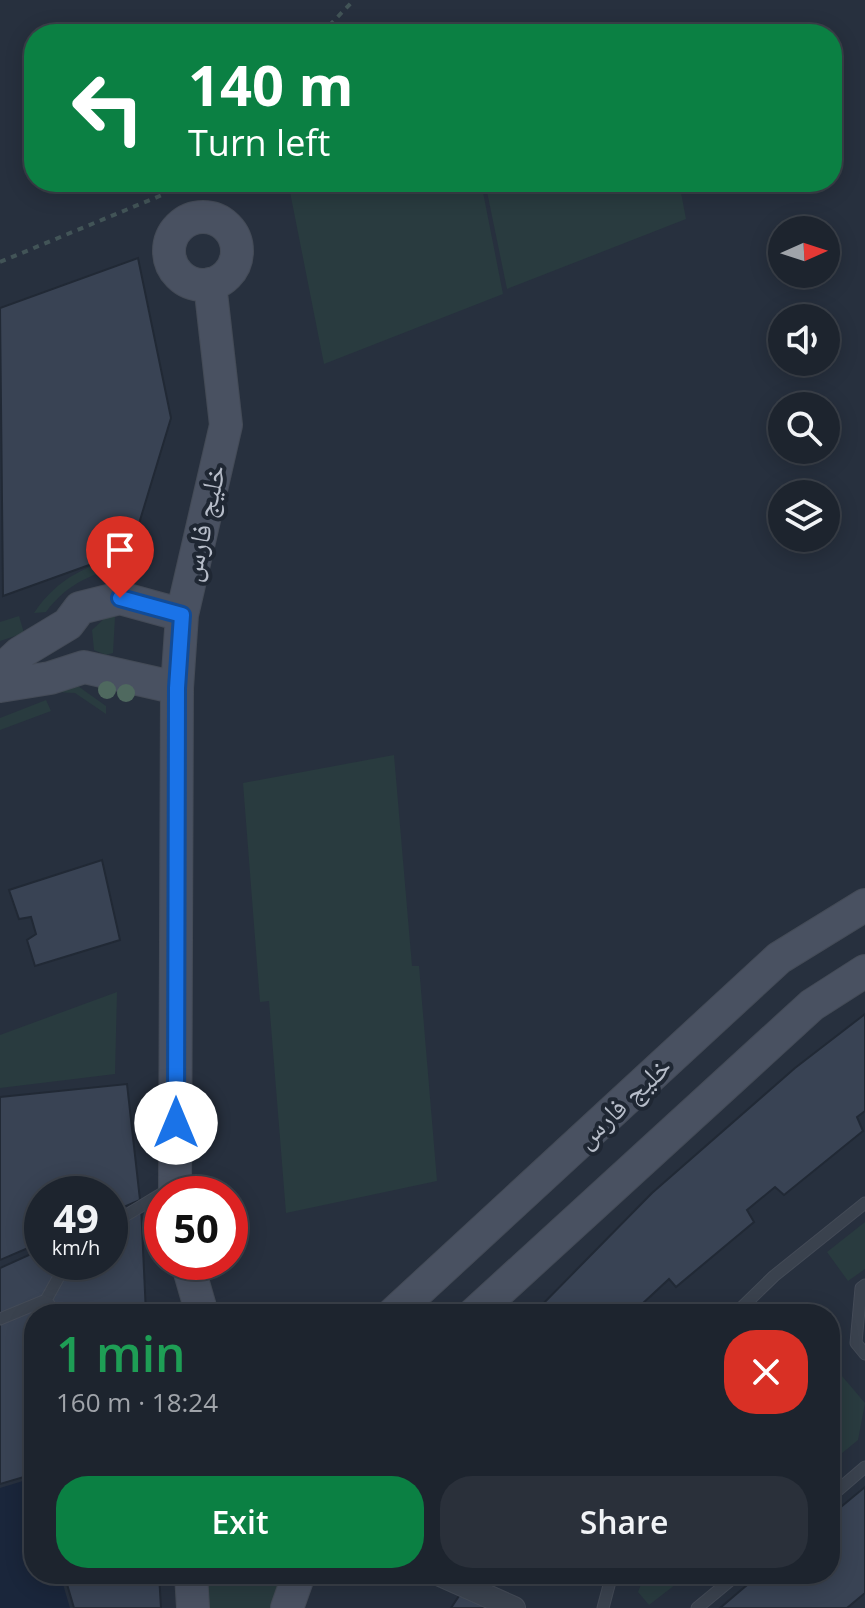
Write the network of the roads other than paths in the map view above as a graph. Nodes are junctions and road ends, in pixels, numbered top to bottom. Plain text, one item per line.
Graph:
1 (210, 284) dead end
2 (182, 615) junction
3 (0, 671) edge
4 (0, 686) edge
5 (177, 688) junction
6 (865, 905) edge
7 (865, 971) edge
8 (175, 1176) edge
9 (865, 1203) edge
10 (57, 1280) edge
11 (179, 1280) edge
12 (192, 1280) edge
13 (865, 1285) edge
14 (46, 1300) junction
15 (36, 1304) edge
16 (49, 1304) edge
17 (180, 1304) edge
18 (199, 1304) edge
19 (404, 1304) edge
20 (485, 1304) edge
21 (745, 1304) edge
22 (24, 1309) edge
23 (0, 1319) edge
24 (865, 1354) edge
25 (865, 1467) edge
26 (840, 1488) edge
27 (295, 1584) edge
28 (460, 1584) edge
29 (609, 1584) edge
30 (726, 1584) edge
31 (287, 1608) edge
32 (514, 1608) edge
33 (603, 1608) edge
34 (697, 1608) edge

1 - 2 main road, خلیج فارس
2 - 3 main road
2 - 5 main road, خلیج فارس
4 - 5 main road
5 - 8 main road, خلیج فارس
6 - 19 main road, خلیج فارس
7 - 20 main road, خلیج فارس
9 - 21 lane
10 - 14 lane
11 - 17 main road
12 - 18 main road
13 - 24 lane
14 - 15 lane
14 - 16 lane
22 - 23 lane
25 - 26 lane
27 - 31 main road
28 - 32 street
29 - 33 lane
30 - 34 lane

